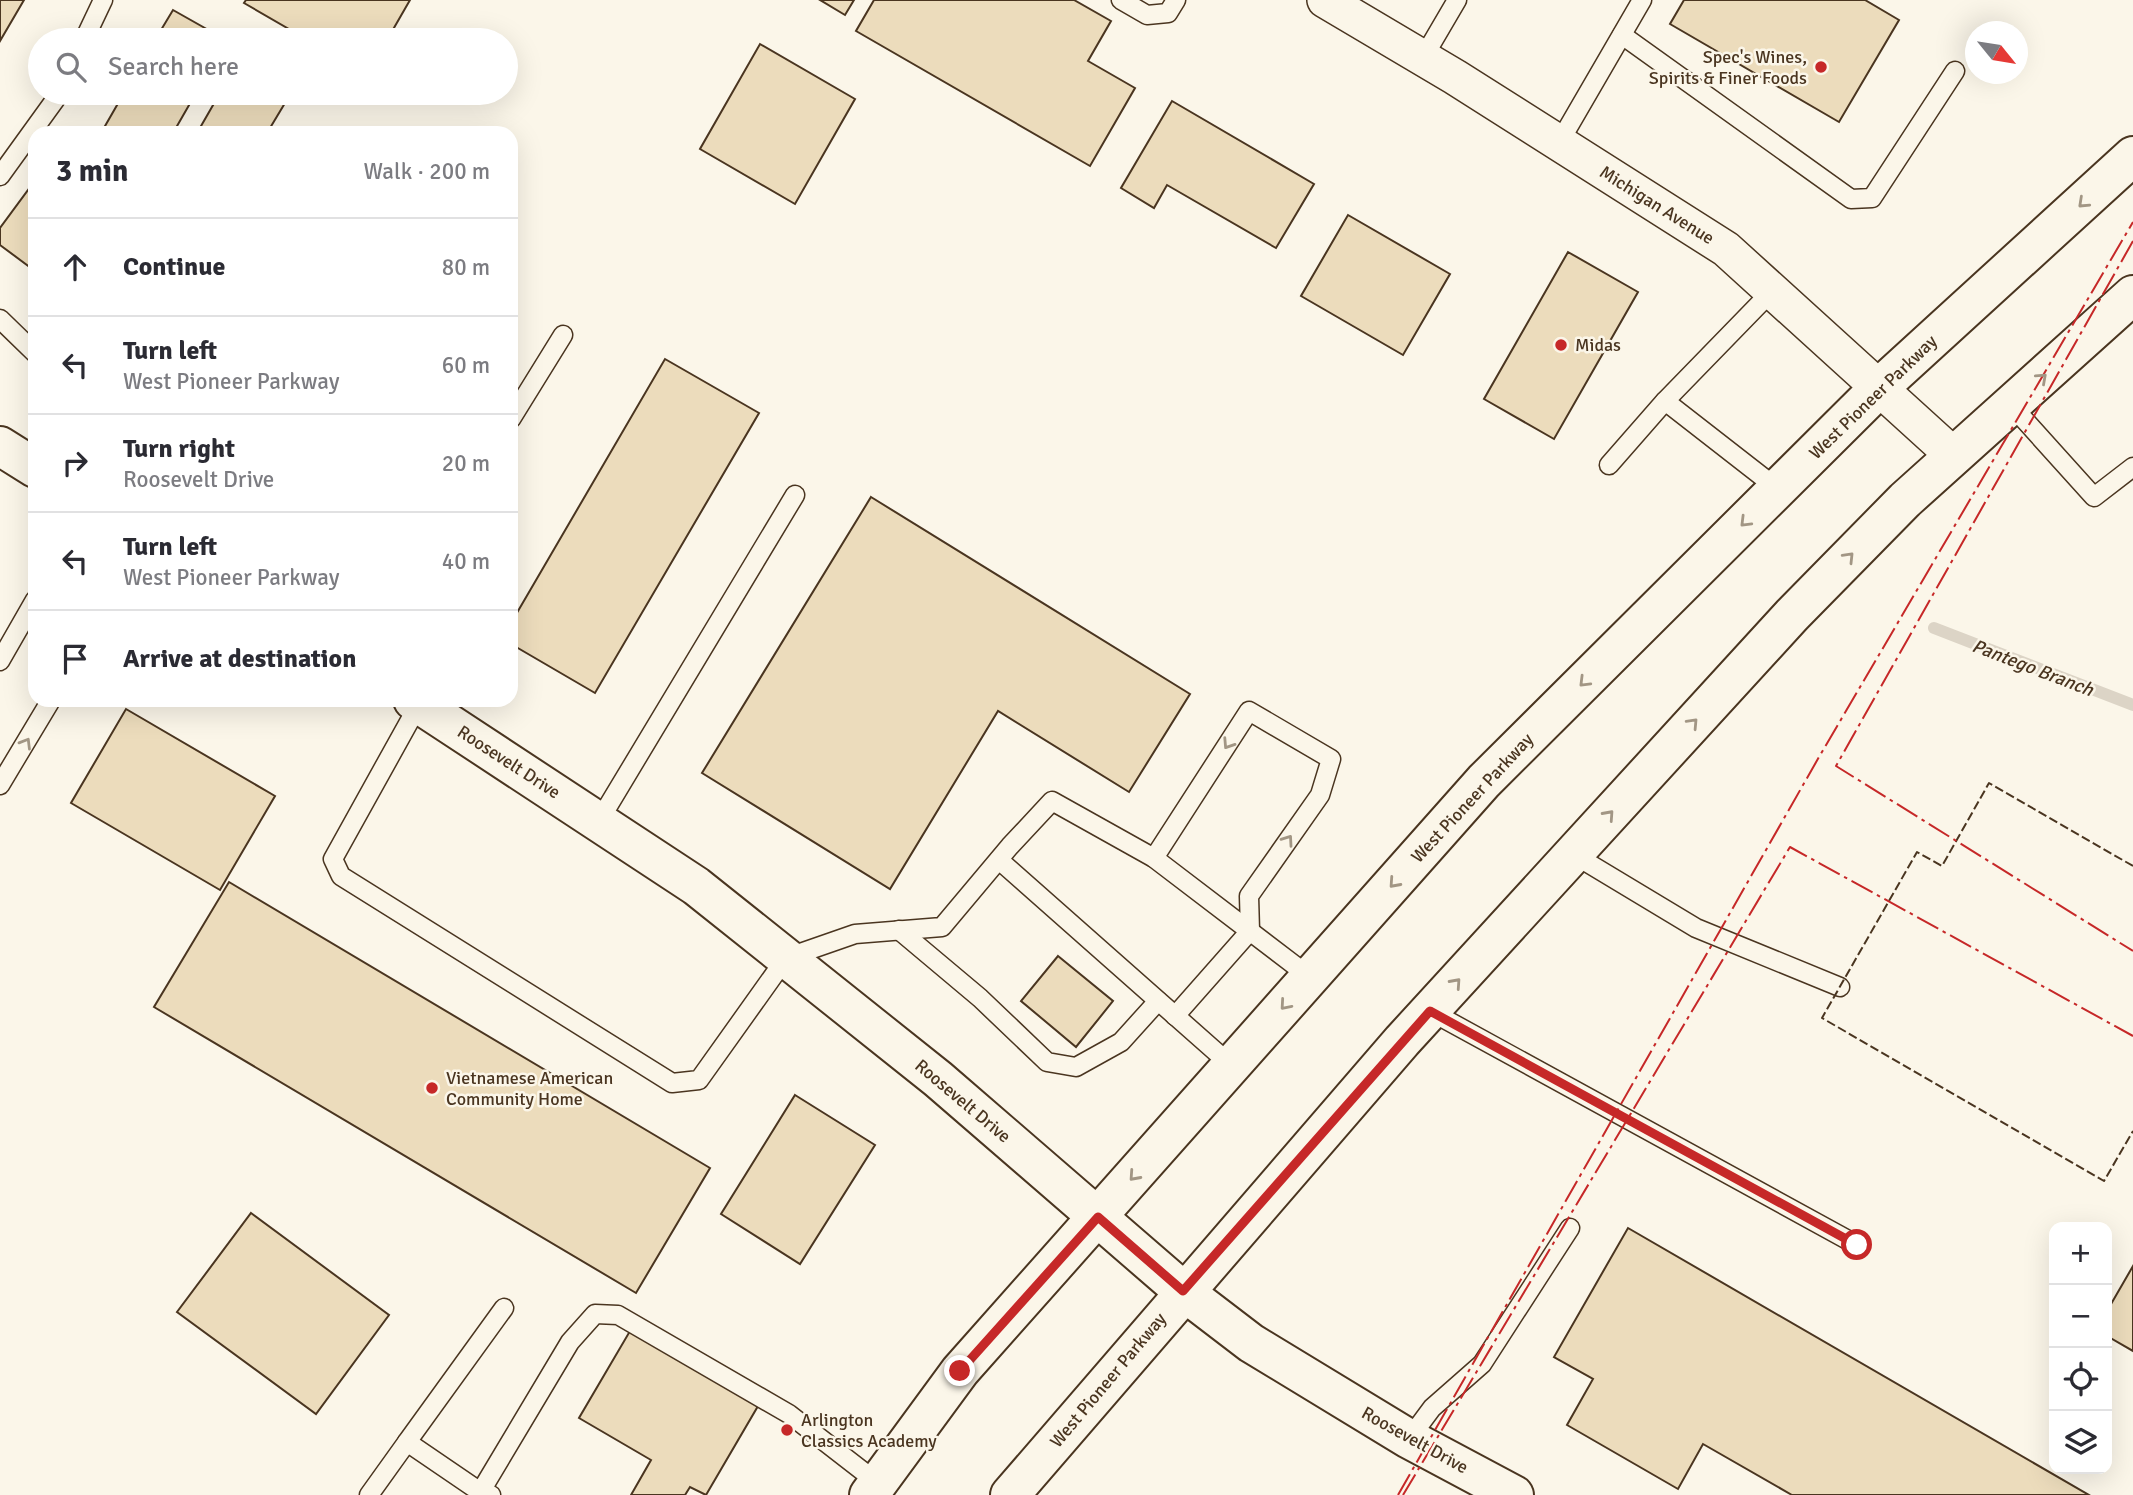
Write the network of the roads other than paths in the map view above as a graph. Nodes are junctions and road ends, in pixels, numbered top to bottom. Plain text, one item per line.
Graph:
1 (103, 0) edge
2 (1121, 0) edge
3 (1177, 0) edge
4 (1325, 0) edge
5 (1457, 0) edge
6 (1642, 0) edge
7 (90, 28) edge
8 (1622, 35) junction
9 (1423, 58) junction
10 (1955, 71) dead end
11 (51, 105) edge
12 (36, 126) edge
13 (28, 137) edge
14 (1559, 143) junction
15 (2133, 156) edge
16 (0, 176) edge
17 (1773, 290) junction
18 (2133, 295) edge
19 (0, 319) edge
20 (563, 335) dead end
21 (28, 346) edge
22 (1880, 387) junction
23 (1665, 401) junction
24 (2012, 406) junction
25 (518, 408) edge
26 (0, 446) edge
27 (1954, 456) junction
28 (28, 464) edge
29 (1609, 465) dead end
30 (2133, 467) edge
31 (1778, 489) junction
32 (795, 495) dead end
33 (28, 612) edge
34 (0, 661) edge
35 (47, 707) edge
36 (413, 707) edge
37 (424, 707) edge
38 (0, 785) edge
39 (598, 821) junction
40 (1573, 854) junction
41 (1154, 859) junction
42 (999, 860) junction
43 (899, 930) junction
44 (1250, 931) junction
45 (786, 958) junction
46 (1310, 977) junction
47 (1840, 987) dead end
48 (1158, 1001) junction
49 (1430, 1011) junction
50 (1175, 1016) junction
51 (1231, 1066) junction
52 (1098, 1217) junction
53 (1570, 1228) dead end
54 (1857, 1245) dead end
55 (1183, 1291) junction
56 (504, 1308) dead end
57 (1409, 1439) junction
58 (408, 1442) junction
59 (874, 1489) edge
60 (486, 1493) edge
61 (369, 1495) edge
62 (1010, 1495) edge
63 (1514, 1495) edge

1 - 7 lane
2 - 3 lane
4 - 9 street, Michigan Avenue
5 - 9 lane
6 - 8 lane
8 - 10 lane
8 - 14 lane
9 - 14 street, Michigan Avenue
11 - 12 lane
13 - 16 lane
14 - 17 street, Michigan Avenue
15 -> 22 main road, West Pioneer Parkway
17 - 22 street, Michigan Avenue
17 - 23 lane
24 -> 18 main road, West Pioneer Parkway
19 - 21 lane
20 - 25 lane
22 - 27 street, Michigan Avenue
22 - 31 main road, West Pioneer Parkway
23 - 29 lane
23 - 31 lane
24 - 27 main road, West Pioneer Parkway
24 - 30 lane
26 - 28 main road
40 -> 27 main road, West Pioneer Parkway
31 -> 46 main road, West Pioneer Parkway
32 - 39 lane
33 - 34 lane
38 -> 35 lane
36 - 45 lane
37 - 39 main road, Roosevelt Drive
39 - 45 main road, Roosevelt Drive
40 - 47 lane
49 -> 40 main road, West Pioneer Parkway
41 - 42 lane
41 - 44 lane
44 -> 41 lane
42 - 43 lane
42 - 48 lane
43 - 45 lane
43 - 48 lane
44 - 46 lane
44 - 50 lane
45 - 52 main road, Roosevelt Drive
46 -> 51 main road, West Pioneer Parkway
48 - 50 lane
49 - 54 lane
49 - 55 main road, West Pioneer Parkway
50 - 51 lane
51 -> 52 main road, West Pioneer Parkway
52 - 55 main road, Roosevelt Drive
52 - 59 main road, West Pioneer Parkway
53 - 57 lane
55 - 57 main road, Roosevelt Drive
55 - 62 main road, West Pioneer Parkway
56 - 58 lane
57 - 63 main road, Roosevelt Drive
58 - 60 lane
58 - 61 lane
59 - 60 lane

